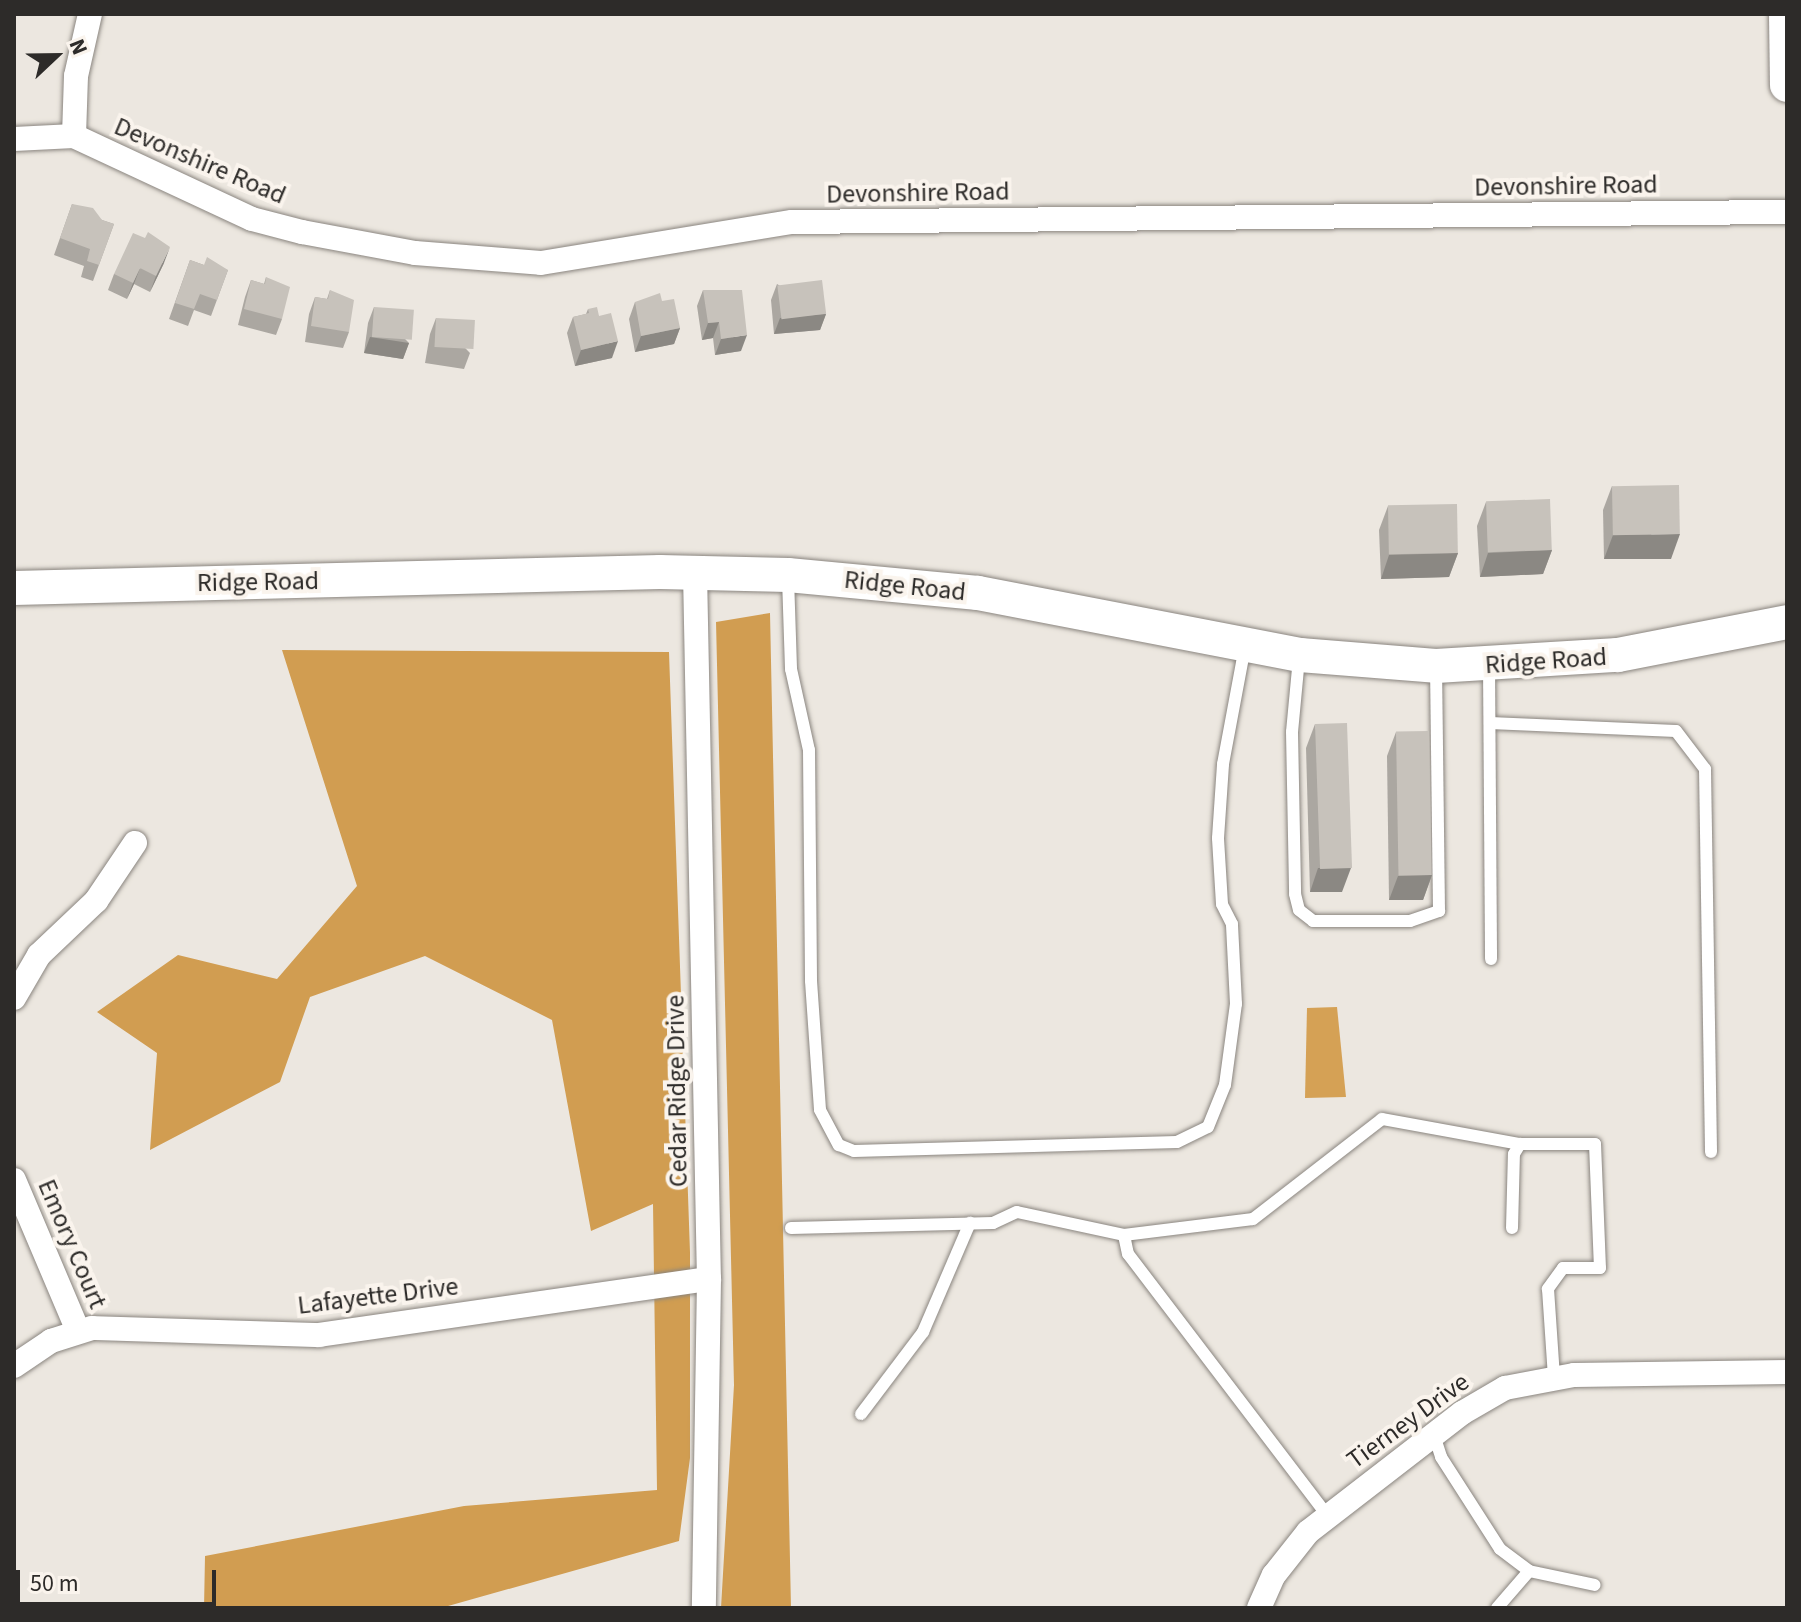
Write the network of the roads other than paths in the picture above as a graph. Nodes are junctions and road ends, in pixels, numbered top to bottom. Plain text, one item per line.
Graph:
1 (90, 14) edge
2 (1786, 14) edge
3 (1787, 85) edge
4 (74, 136) junction
5 (14, 139) edge
6 (1787, 212) edge
7 (695, 572) junction
8 (788, 575) junction
9 (14, 588) edge
10 (1787, 622) edge
11 (1245, 646) junction
12 (1300, 655) junction
13 (1436, 666) junction
14 (1489, 666) junction
15 (1490, 723) junction
16 (135, 843) dead end
17 (1491, 959) dead end
18 (14, 998) edge
19 (1520, 1144) junction
20 (1711, 1152) dead end
21 (14, 1180) edge
22 (970, 1223) junction
23 (791, 1228) dead end
24 (1512, 1228) dead end
25 (1124, 1235) junction
26 (709, 1279) junction
27 (78, 1331) junction
28 (14, 1366) edge
29 (1787, 1372) edge
30 (1554, 1376) junction
31 (861, 1414) dead end
32 (1434, 1435) junction
33 (1327, 1515) junction
34 (1529, 1571) junction
35 (1595, 1585) dead end
36 (1267, 1605) edge
37 (704, 1608) edge
38 (1497, 1608) edge

1 - 4 street
2 - 3 main road
4 - 5 street
4 - 6 street, Devonshire Road
7 - 8 main road, Ridge Road
7 - 9 main road, Ridge Road
7 - 26 street, Cedar Ridge Drive
8 - 11 main road, Ridge Road
8 - 11 lane
10 - 14 main road, Ridge Road
11 - 12 main road, Ridge Road
12 - 13 main road, Ridge Road
12 - 13 lane
13 - 14 main road, Ridge Road
14 - 15 lane
15 - 17 lane
15 - 20 lane
16 - 18 street
19 - 24 lane
19 - 25 lane
19 - 30 lane
21 - 27 street, Emory Court
22 - 23 lane
22 - 25 lane
22 - 31 lane
25 - 33 lane
26 - 27 street, Lafayette Drive
26 - 37 street, Cedar Ridge Drive
27 - 28 street, Lafayette Drive
29 - 30 street, Tierney Drive
30 - 32 street, Tierney Drive
32 - 33 street, Tierney Drive
32 - 34 lane
33 - 36 street, Tierney Drive
34 - 35 lane
34 - 38 lane

